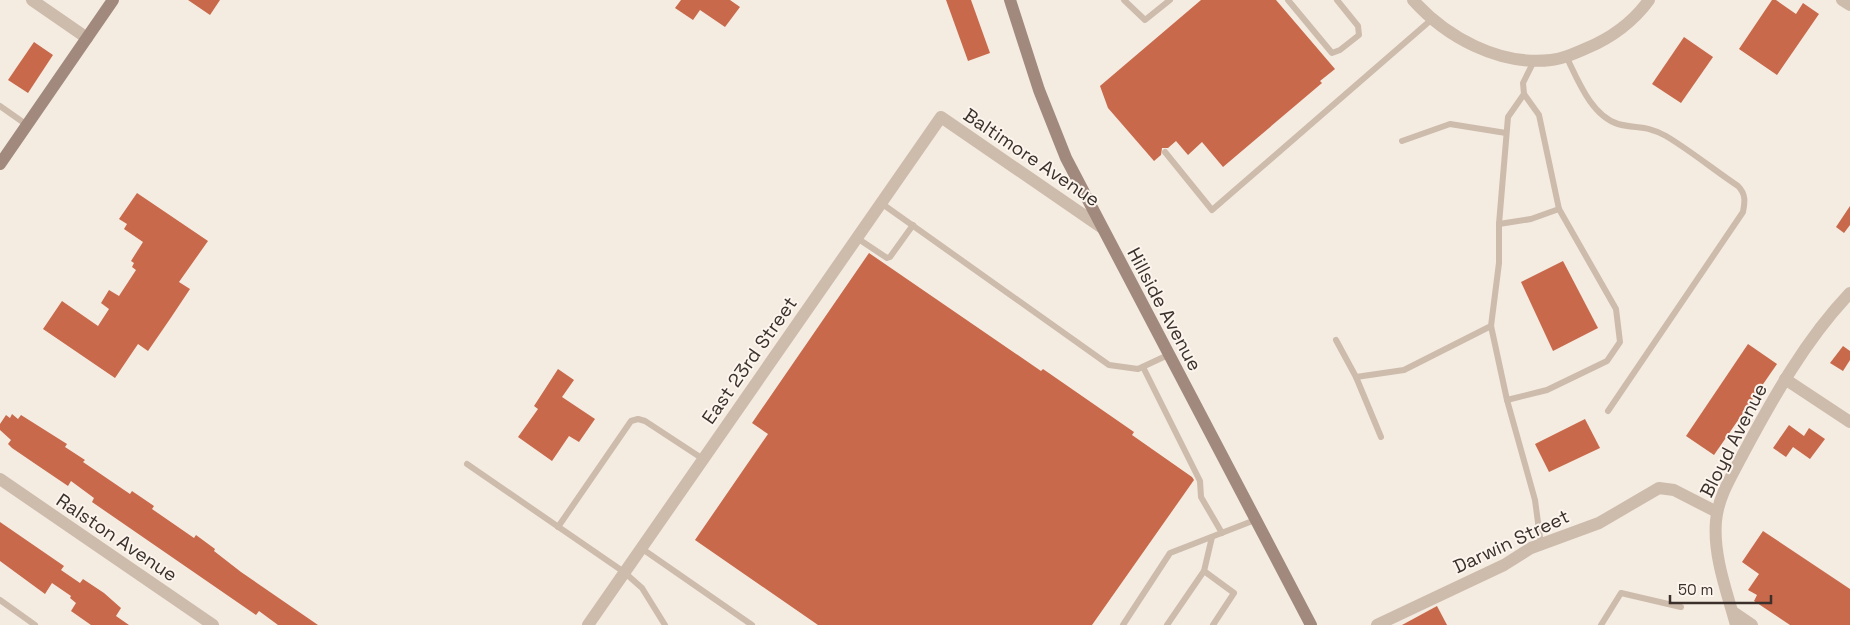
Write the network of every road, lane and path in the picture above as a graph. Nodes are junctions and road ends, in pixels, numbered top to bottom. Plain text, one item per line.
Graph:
1 (32, 0) edge
2 (113, 0) edge
3 (1010, 0) edge
4 (1124, 0) edge
5 (1170, 0) edge
6 (1288, 0) edge
7 (1336, 0) edge
8 (1413, 0) edge
9 (1649, 0) edge
10 (1842, 0) edge
11 (1850, 5) edge
12 (1431, 20) junction
13 (87, 38) junction
14 (1566, 56) junction
15 (1535, 60) junction
16 (1524, 94) junction
17 (0, 106) edge
18 (941, 117) joint
19 (27, 125) junction
20 (1506, 133) junction
21 (1402, 141) dead end
22 (1164, 152) dead end
23 (0, 164) edge
24 (881, 204) junction
25 (1559, 209) junction
26 (1499, 224) junction
27 (914, 225) junction
28 (1101, 227) junction
29 (857, 238) junction
30 (1850, 292) edge
31 (1491, 326) junction
32 (1336, 340) dead end
33 (1168, 355) junction
34 (1143, 367) junction
35 (1356, 377) junction
36 (1785, 379) junction
37 (1507, 400) junction
38 (1608, 411) dead end
39 (1850, 422) edge
40 (1380, 437) dead end
41 (703, 459) junction
42 (467, 464) dead end
43 (0, 479) edge
44 (1717, 512) junction
45 (1255, 520) junction
46 (558, 527) junction
47 (1222, 533) junction
48 (1212, 537) junction
49 (1541, 544) junction
50 (641, 548) junction
51 (1204, 571) junction
52 (624, 572) junction
53 (0, 600) edge
54 (1681, 607) dead end
55 (1733, 612) junction
56 (211, 624) edge
57 (36, 625) edge
58 (588, 625) edge
59 (665, 625) edge
60 (752, 625) edge
61 (1123, 625) edge
62 (1167, 625) edge
63 (1213, 625) edge
64 (1311, 625) edge
65 (1377, 625) edge
66 (1601, 625) edge
67 (1736, 625) edge
68 (1752, 625) edge

1 - 13 street
2 - 13 street
3 - 28 street, Hillside Avenue
4 - 5 lane
6 - 7 lane
8 - 12 street
9 - 14 street
10 - 11 street
12 - 15 street
12 - 22 lane
13 - 19 street
14 - 15 street
14 - 38 lane
15 - 16 lane
16 - 20 lane
16 - 25 lane
17 - 19 lane
18 - 24 street, East 23rd Street
18 - 28 street, Baltimore Avenue
19 - 23 street
20 - 21 lane
20 - 26 lane
24 - 27 lane
24 - 29 street, East 23rd Street
25 - 26 lane
25 - 37 lane
26 - 31 lane
27 - 29 lane
27 - 34 lane
28 - 33 street, Hillside Avenue
29 - 41 street, East 23rd Street
30 - 36 street, Bloyd Avenue
31 - 35 lane
31 - 37 lane
32 - 35 lane
33 - 34 lane
33 - 45 street, Hillside Avenue
34 - 47 lane
35 - 40 lane
36 - 39 street
36 - 44 street, Bloyd Avenue
37 - 49 lane
41 - 46 lane
41 - 50 street, East 23rd Street
42 - 46 lane
43 - 56 street, Ralston Avenue
44 - 49 street, Darwin Street
44 - 55 street, Bloyd Avenue
45 - 47 lane
45 - 64 street, Hillside Avenue
46 - 52 lane
47 - 48 lane
48 - 51 lane
48 - 61 lane
49 - 65 street, Darwin Street
50 - 52 street, East 23rd Street
50 - 60 lane
51 - 62 lane
51 - 63 lane
52 - 58 street, East 23rd Street
52 - 59 lane
53 - 57 lane
54 - 66 lane
55 - 67 street, Bloyd Avenue
55 - 68 street

